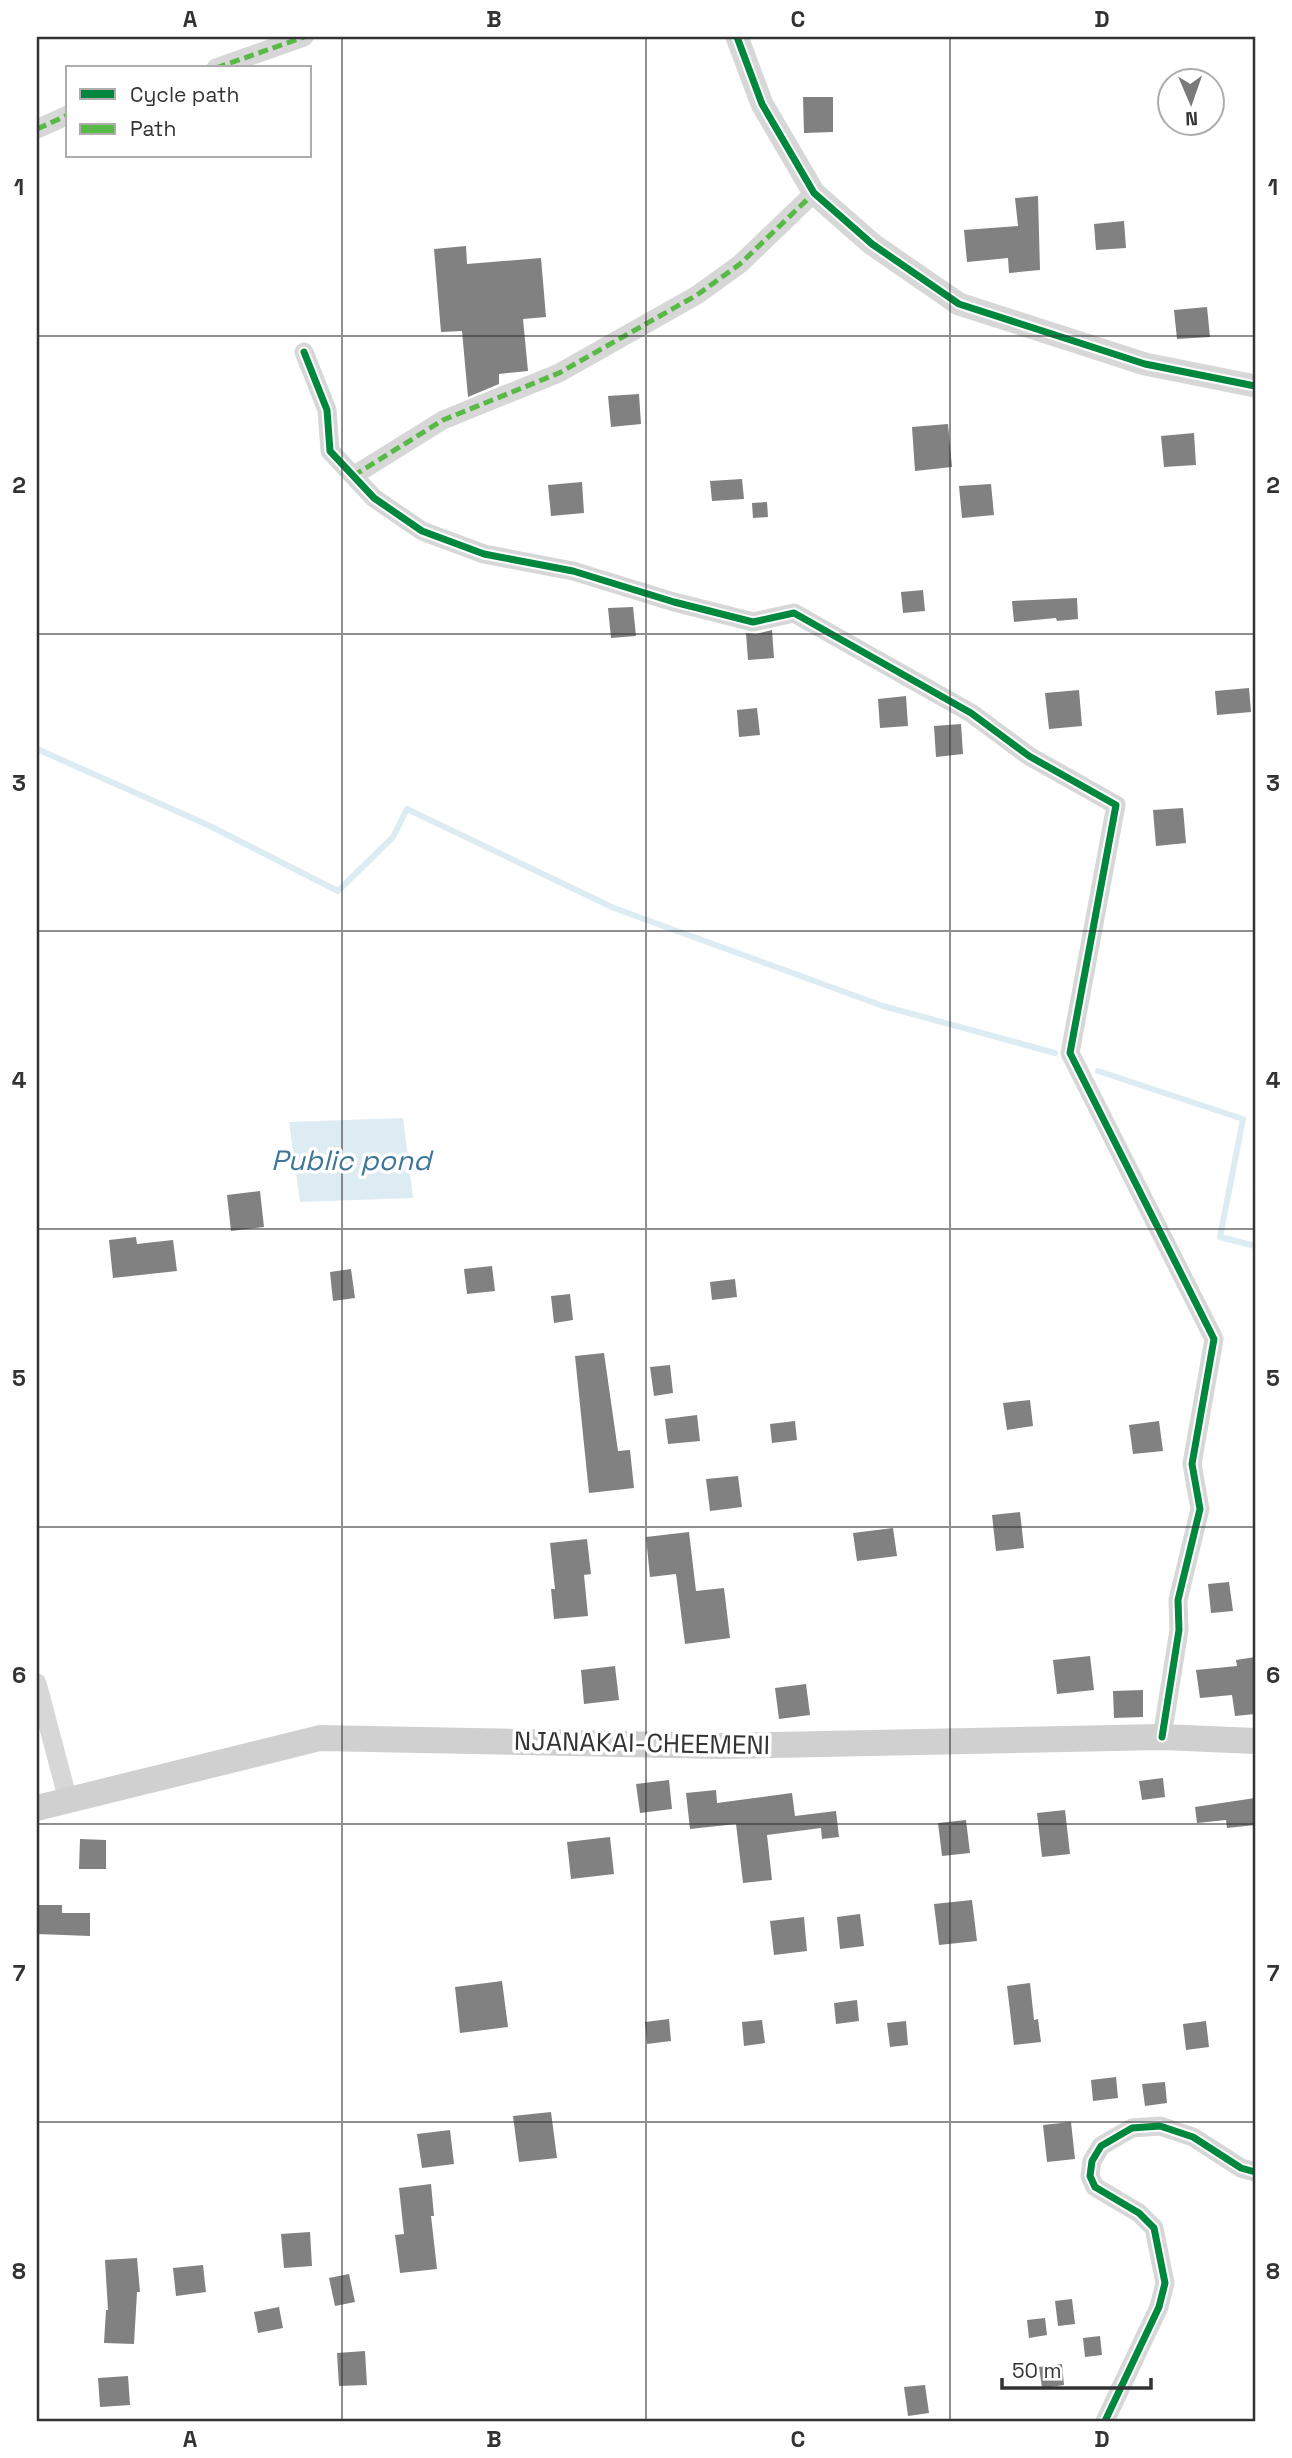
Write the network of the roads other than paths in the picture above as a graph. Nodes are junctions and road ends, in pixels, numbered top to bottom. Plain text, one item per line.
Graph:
1 (304, 37) edge
2 (737, 37) edge
3 (222, 66) edge
4 (66, 117) edge
5 (37, 129) edge
6 (814, 193) junction
7 (304, 352) dead end
8 (1255, 386) edge
9 (353, 476) junction
10 (37, 1683) edge
11 (1162, 1737) junction
12 (1255, 1741) edge
13 (68, 1800) junction
14 (37, 1808) edge
15 (1255, 2172) edge
16 (1105, 2421) edge

1 - 3 street
2 - 6 street
4 - 5 street
6 - 8 street
6 - 9 street
7 - 9 street
9 - 11 street
10 - 13 street
11 - 12 main road, NJANAKAI-CHEEMENI
11 - 13 main road, NJANAKAI-CHEEMENI
13 - 14 main road, NJANAKAI-CHEEMENI
15 - 16 street

